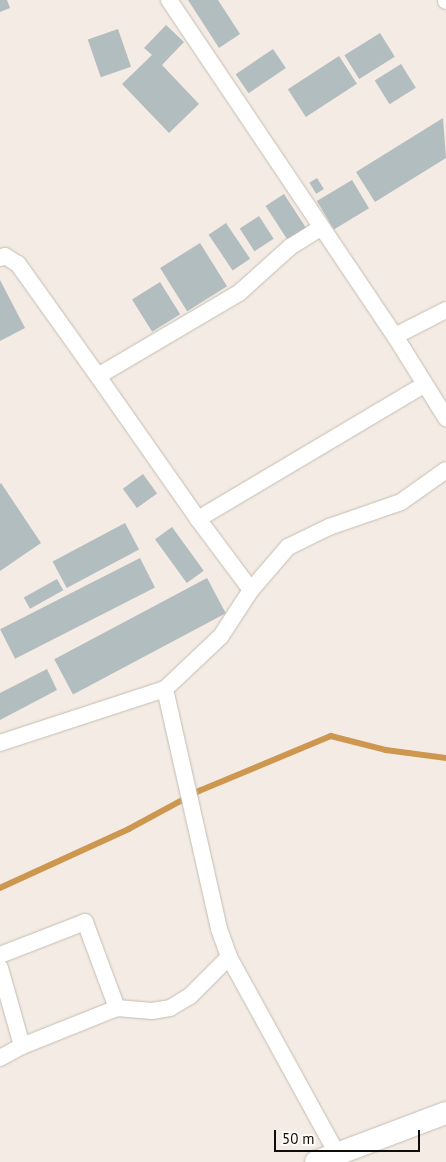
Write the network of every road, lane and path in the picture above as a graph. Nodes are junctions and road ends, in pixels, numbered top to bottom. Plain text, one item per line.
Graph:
1 (169, 0) edge
2 (320, 228) junction
3 (0, 258) edge
4 (446, 310) edge
5 (395, 336) junction
6 (98, 376) junction
7 (424, 385) junction
8 (446, 418) edge
9 (446, 470) edge
10 (198, 519) junction
11 (250, 590) junction
12 (165, 688) junction
13 (0, 743) edge
14 (0, 955) edge
15 (229, 957) junction
16 (0, 968) edge
17 (117, 1008) junction
18 (22, 1046) junction
19 (0, 1058) edge
20 (446, 1113) edge
21 (336, 1152) junction
22 (316, 1162) edge

1 - 2 street
2 - 5 street
2 - 6 street
3 - 6 street
4 - 5 street
5 - 7 street
6 - 10 street
7 - 8 street
7 - 10 street
9 - 11 street
10 - 11 street
11 - 12 street
12 - 13 street
12 - 15 street
14 - 17 street
15 - 17 street
15 - 21 street
16 - 18 street
17 - 18 street
18 - 19 street
20 - 21 main road
21 - 22 main road

